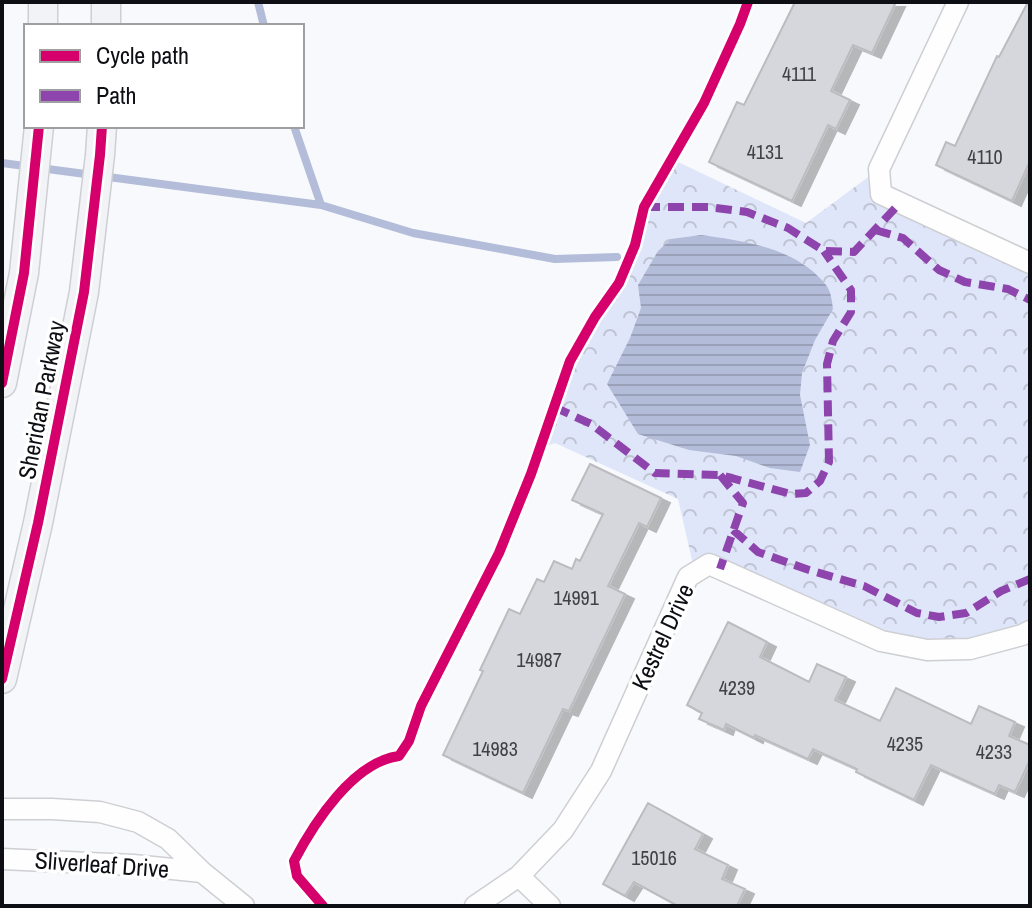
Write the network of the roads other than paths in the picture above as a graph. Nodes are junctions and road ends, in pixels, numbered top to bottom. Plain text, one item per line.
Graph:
1 (43, 2) edge
2 (958, 2) edge
3 (43, 24) edge
4 (39, 128) edge
5 (102, 128) edge
6 (1030, 263) edge
7 (2, 383) edge
8 (1030, 631) edge
9 (2, 679) edge
10 (2, 809) edge
11 (2, 859) edge
12 (202, 872) junction
13 (519, 876) junction
14 (244, 906) edge
15 (475, 906) edge
16 (550, 906) edge

1 - 3 main road
2 - 6 street
4 - 7 main road, Sheridan Parkway
5 - 9 main road, Sheridan Parkway
8 - 13 street, Kestrel Drive
10 - 12 street
11 - 12 street, Sliverleaf Drive
12 - 14 street
13 - 15 street, Kestrel Drive
13 - 16 street

